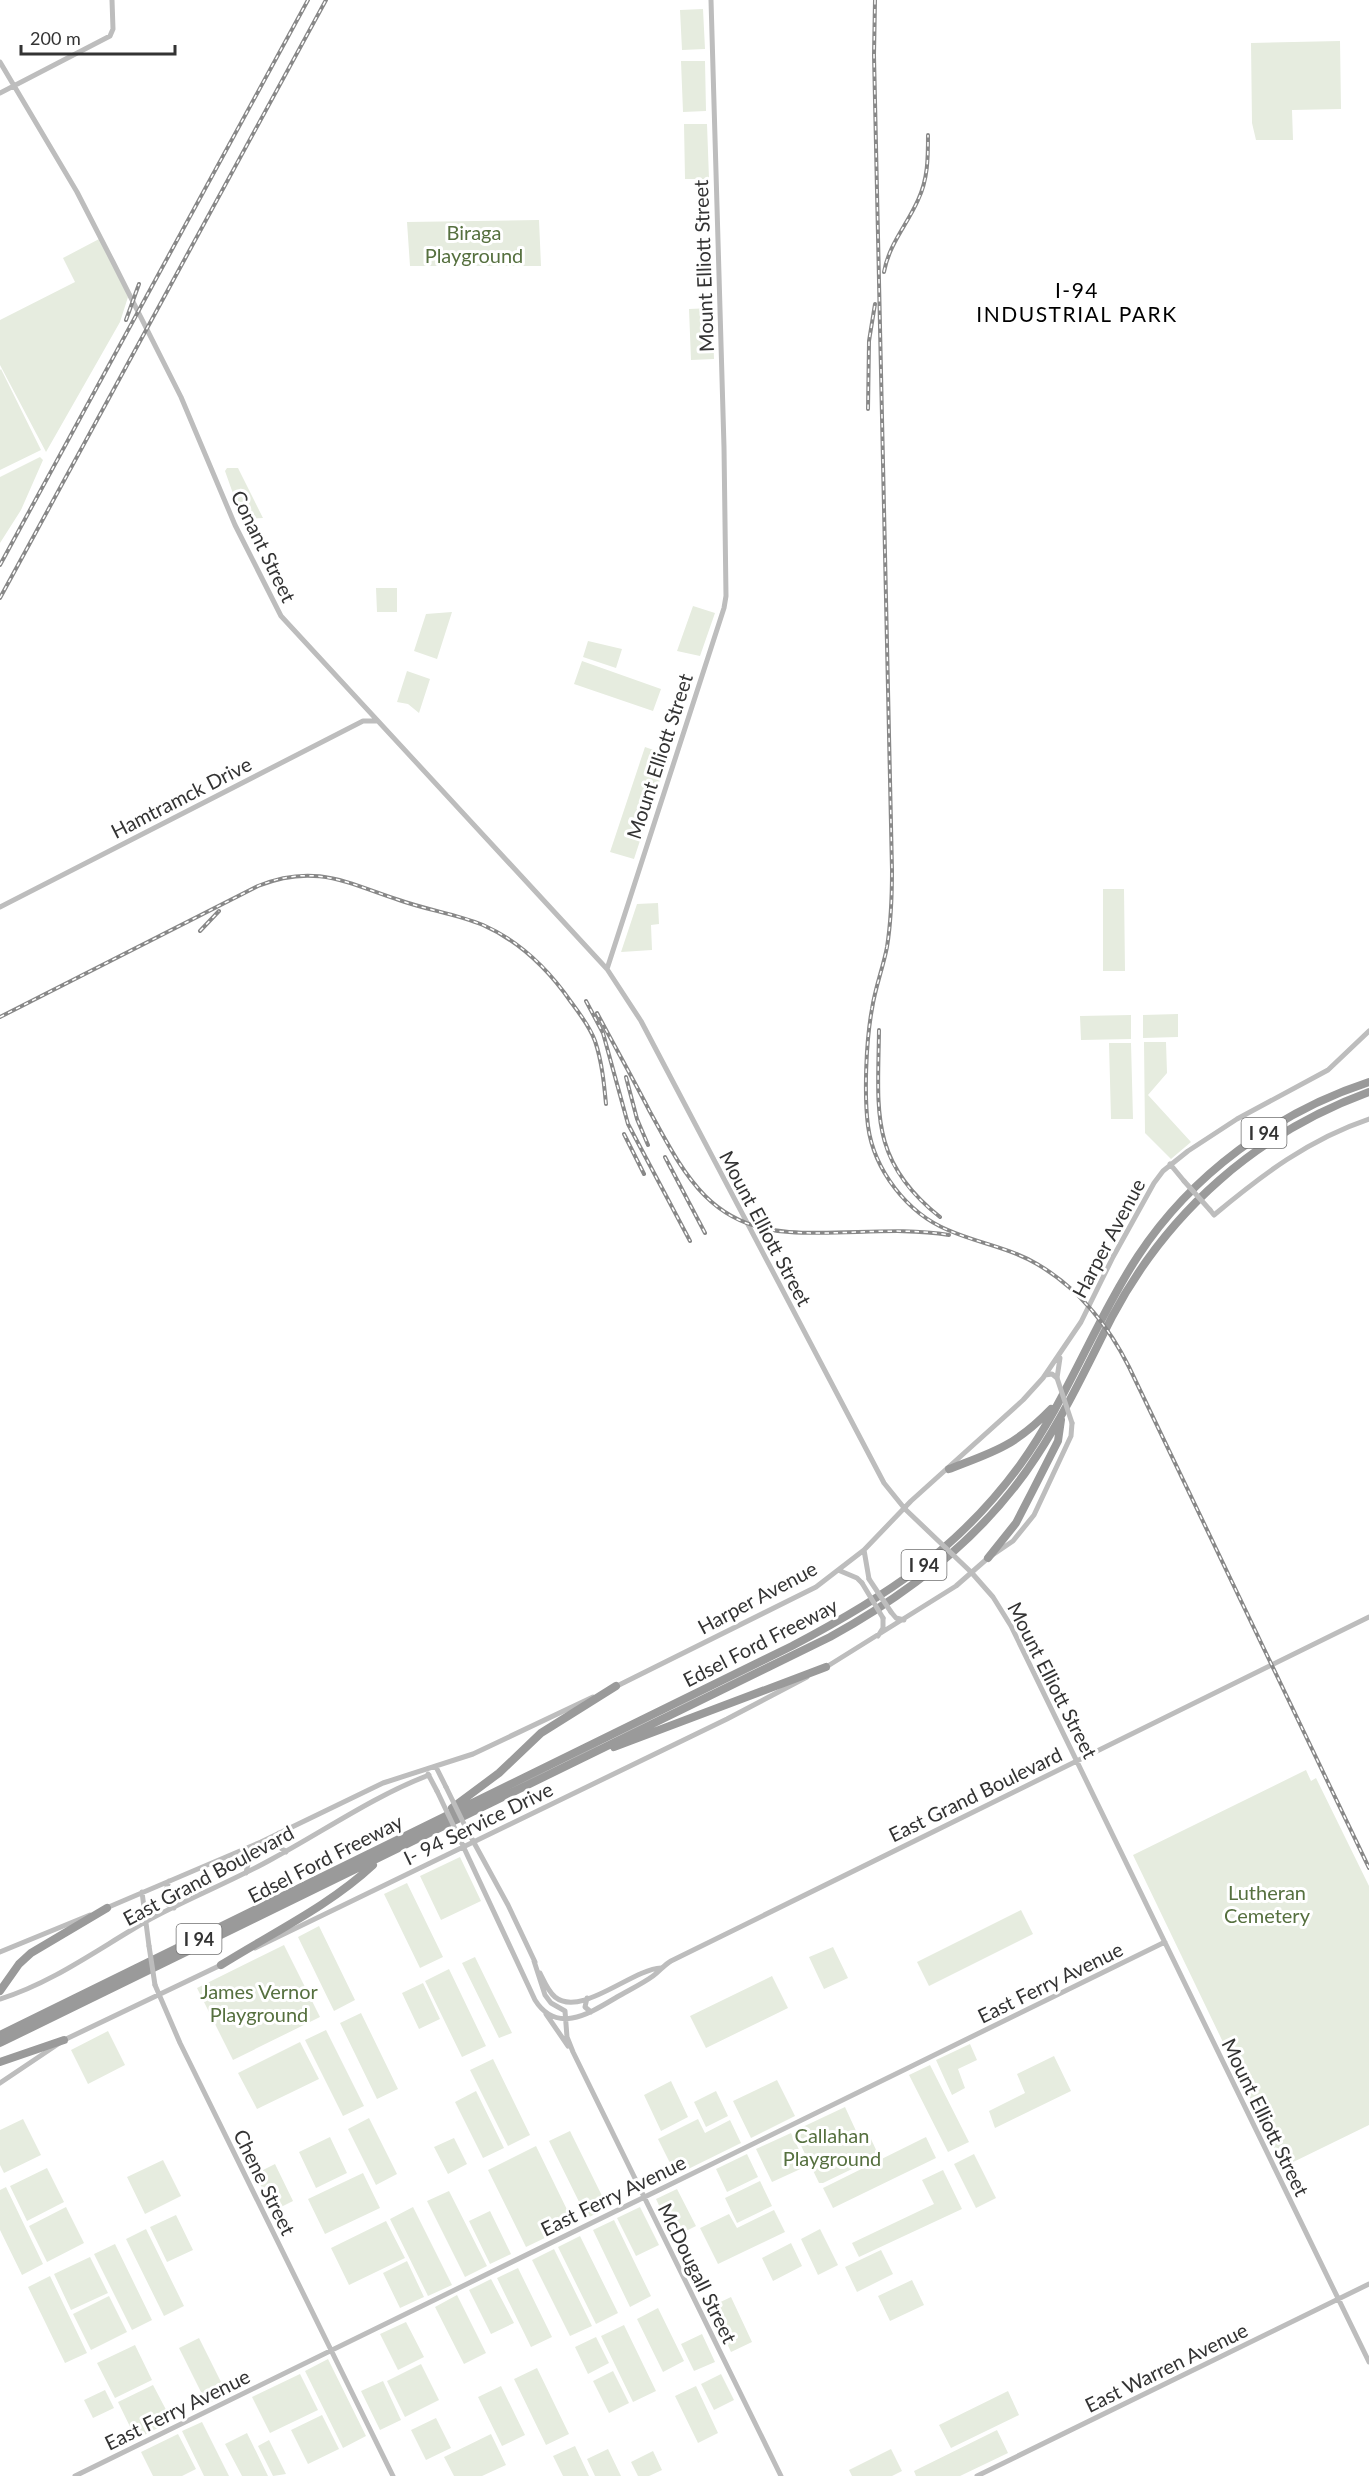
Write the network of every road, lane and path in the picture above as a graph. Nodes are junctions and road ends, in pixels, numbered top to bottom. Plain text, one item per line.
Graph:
1 (112, 0) edge
2 (711, 0) edge
3 (0, 62) edge
4 (13, 86) junction
5 (0, 93) edge
6 (376, 721) junction
7 (0, 906) edge
8 (607, 969) junction
9 (1369, 1031) edge
10 (1369, 1082) edge
11 (1369, 1092) edge
12 (1369, 1119) edge
13 (1170, 1164) junction
14 (1063, 1349) junction
15 (1045, 1375) junction
16 (1057, 1378) junction
17 (1062, 1397) junction
18 (1061, 1415) junction
19 (949, 1469) junction
20 (905, 1509) junction
21 (864, 1550) junction
22 (988, 1558) junction
23 (838, 1570) junction
24 (971, 1572) junction
25 (1369, 1617) edge
26 (904, 1620) junction
27 (876, 1638) junction
28 (826, 1667) junction
29 (616, 1686) junction
30 (1077, 1761) junction
31 (436, 1767) junction
32 (556, 1769) junction
33 (428, 1773) junction
34 (435, 1821) junction
35 (279, 1833) junction
36 (473, 1842) junction
37 (464, 1846) junction
38 (245, 1848) junction
39 (286, 1852) junction
40 (381, 1857) junction
41 (246, 1873) junction
42 (170, 1880) junction
43 (142, 1892) junction
44 (107, 1908) junction
45 (174, 1908) junction
46 (146, 1922) junction
47 (1165, 1942) junction
48 (0, 1952) edge
49 (534, 1961) junction
50 (221, 1965) junction
51 (661, 1968) junction
52 (0, 1991) edge
53 (158, 1995) junction
54 (587, 1998) junction
55 (0, 2000) edge
56 (543, 2010) junction
57 (591, 2012) junction
58 (566, 2018) junction
59 (0, 2035) edge
60 (64, 2040) junction
61 (0, 2043) edge
62 (573, 2052) junction
63 (0, 2062) edge
64 (0, 2083) edge
65 (644, 2196) junction
66 (1369, 2284) edge
67 (1338, 2299) junction
68 (331, 2350) junction
69 (1369, 2362) edge
70 (75, 2476) edge
71 (393, 2476) edge
72 (781, 2476) edge
73 (977, 2476) edge

1 - 4 main road
2 - 8 main road, Mount Elliott Street
3 - 4 main road, Conant Street
4 - 5 main road
4 - 6 main road, Conant Street
6 - 7 main road, Hamtramck Drive
6 - 8 main road, Conant Street
8 - 20 main road, Mount Elliott Street
9 - 13 main road, Harper Avenue
10 - 17 highway, Edsel Ford Freeway / I 94
11 - 18 highway, Edsel Ford Freeway / I 94
12 - 13 main road, bridge
13 - 14 main road, Harper Avenue
14 - 15 main road, Harper Avenue
14 - 16 main road, Harper Avenue
15 - 16 main road
15 - 19 main road, Harper Avenue
16 - 22 main road, bridge
17 - 19 highway
17 - 34 highway, Edsel Ford Freeway / I 94
18 - 22 highway
18 - 32 highway, Edsel Ford Freeway / I 94
19 - 20 main road, Harper Avenue
20 - 21 main road, Harper Avenue
20 - 24 main road, Mount Elliott Street, bridge
21 - 23 main road, Harper Avenue
21 - 26 main road, bridge
22 - 24 main road
23 - 27 main road, bridge
23 - 29 main road, Harper Avenue
24 - 26 main road
24 - 30 main road, Mount Elliott Street
25 - 30 main road, East Grand Boulevard
26 - 27 main road
27 - 28 main road
28 - 32 highway
28 - 36 main road, I- 94 Service Drive
29 - 31 main road, Harper Avenue
29 - 34 highway
30 - 47 main road, Mount Elliott Street
30 - 51 main road, East Grand Boulevard
31 - 33 main road, East Grand Boulevard
31 - 36 main road, East Grand Boulevard, bridge
32 - 40 highway, Edsel Ford Freeway / I 94
33 - 35 main road, East Grand Boulevard
33 - 37 main road, bridge
33 - 39 main road, East Grand Boulevard
34 - 59 highway, Edsel Ford Freeway / I 94
35 - 38 main road, East Grand Boulevard
35 - 39 main road
36 - 37 main road, I- 94 Service Drive
36 - 49 main road, East Grand Boulevard
37 - 50 main road, I- 94 Service Drive
37 - 56 main road
38 - 41 main road
38 - 42 main road, East Grand Boulevard
39 - 41 main road, East Grand Boulevard
40 - 50 highway
40 - 61 highway, Edsel Ford Freeway / I 94
41 - 45 main road, East Grand Boulevard
42 - 43 main road, East Grand Boulevard
42 - 45 main road
43 - 44 main road, East Grand Boulevard
43 - 46 main road, Chene Street
44 - 48 main road, East Grand Boulevard
44 - 52 highway
45 - 46 main road, East Grand Boulevard
46 - 53 main road, Chene Street, bridge
46 - 55 main road, East Grand Boulevard
47 - 65 main road, East Ferry Avenue
47 - 67 main road, Mount Elliott Street
49 - 54 main road, East Grand Boulevard
49 - 58 main road
50 - 53 main road
51 - 54 main road, East Grand Boulevard
51 - 57 main road, East Grand Boulevard
53 - 60 main road
53 - 68 main road, Chene Street
54 - 57 main road
56 - 58 main road
56 - 62 main road, McDougall Street
57 - 58 main road, East Grand Boulevard
58 - 62 main road, McDougall Street
60 - 63 highway
60 - 64 main road
62 - 65 main road, McDougall Street
65 - 68 main road, East Ferry Avenue
65 - 72 main road, McDougall Street
66 - 67 main road, East Warren Avenue
67 - 69 main road, Mount Elliott Street
67 - 73 main road, East Warren Avenue
68 - 70 main road, East Ferry Avenue
68 - 71 main road, Chene Street

